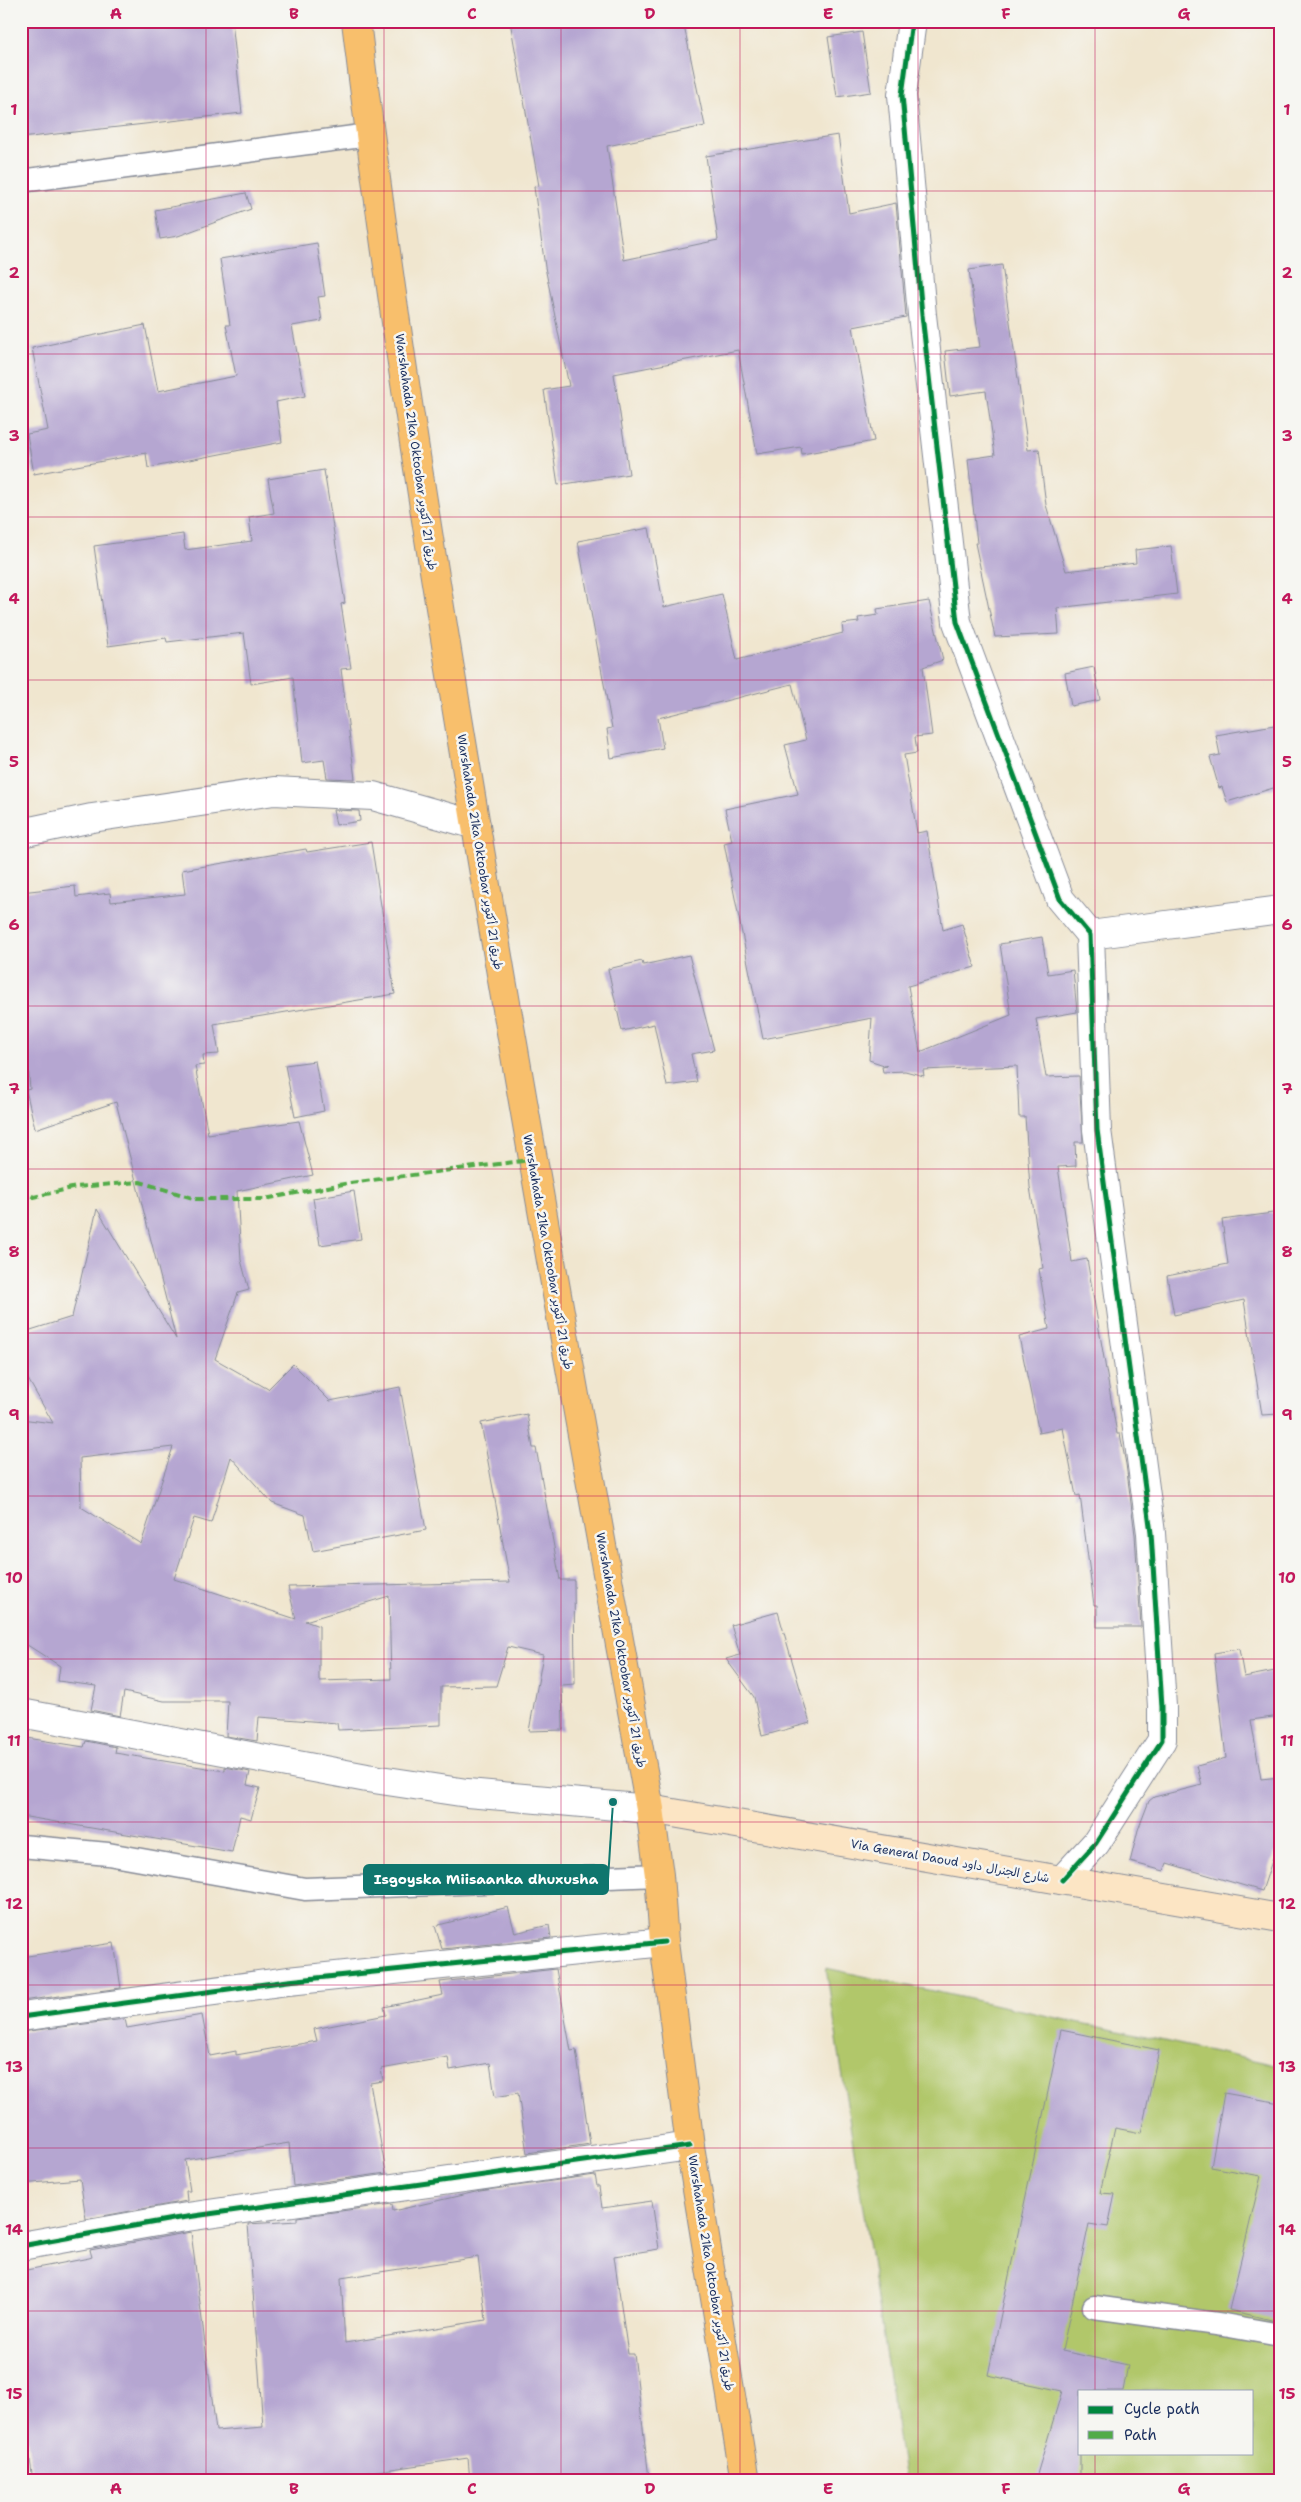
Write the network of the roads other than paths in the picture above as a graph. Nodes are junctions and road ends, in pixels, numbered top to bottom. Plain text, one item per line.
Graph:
1 (356, 21) edge
2 (912, 21) edge
3 (369, 135) junction
4 (21, 181) edge
5 (476, 825) junction
6 (21, 833) edge
7 (1280, 910) edge
8 (1090, 935) junction
9 (21, 1713) edge
10 (650, 1810) junction
11 (21, 1846) edge
12 (659, 1875) junction
13 (1062, 1880) junction
14 (1280, 1918) edge
15 (664, 1942) junction
16 (21, 2017) edge
17 (690, 2146) junction
18 (21, 2246) edge
19 (1094, 2307) dead end
20 (1280, 2335) edge
21 (745, 2481) edge

1 - 3 main road, Warshahada 21ka Oktoobar طريق 21 أكتوبر
2 - 8 street
3 - 4 lane
3 - 5 main road, Warshahada 21ka Oktoobar طريق 21 أكتوبر
5 - 6 street
5 - 10 main road, Warshahada 21ka Oktoobar طريق 21 أكتوبر
7 - 8 street
8 - 13 street
9 - 10 street
10 - 12 main road, Warshahada 21ka Oktoobar طريق 21 أكتوبر
10 - 13 main road, Via General Daoud شارع الجنرال داود
11 - 12 lane
12 - 15 main road, Warshahada 21ka Oktoobar طريق 21 أكتوبر
13 - 14 main road, Via General Daoud شارع الجنرال داود
15 - 16 street
15 - 17 main road, Warshahada 21ka Oktoobar طريق 21 أكتوبر
17 - 18 street
17 - 21 main road, Warshahada 21ka Oktoobar طريق 21 أكتوبر
19 - 20 lane

